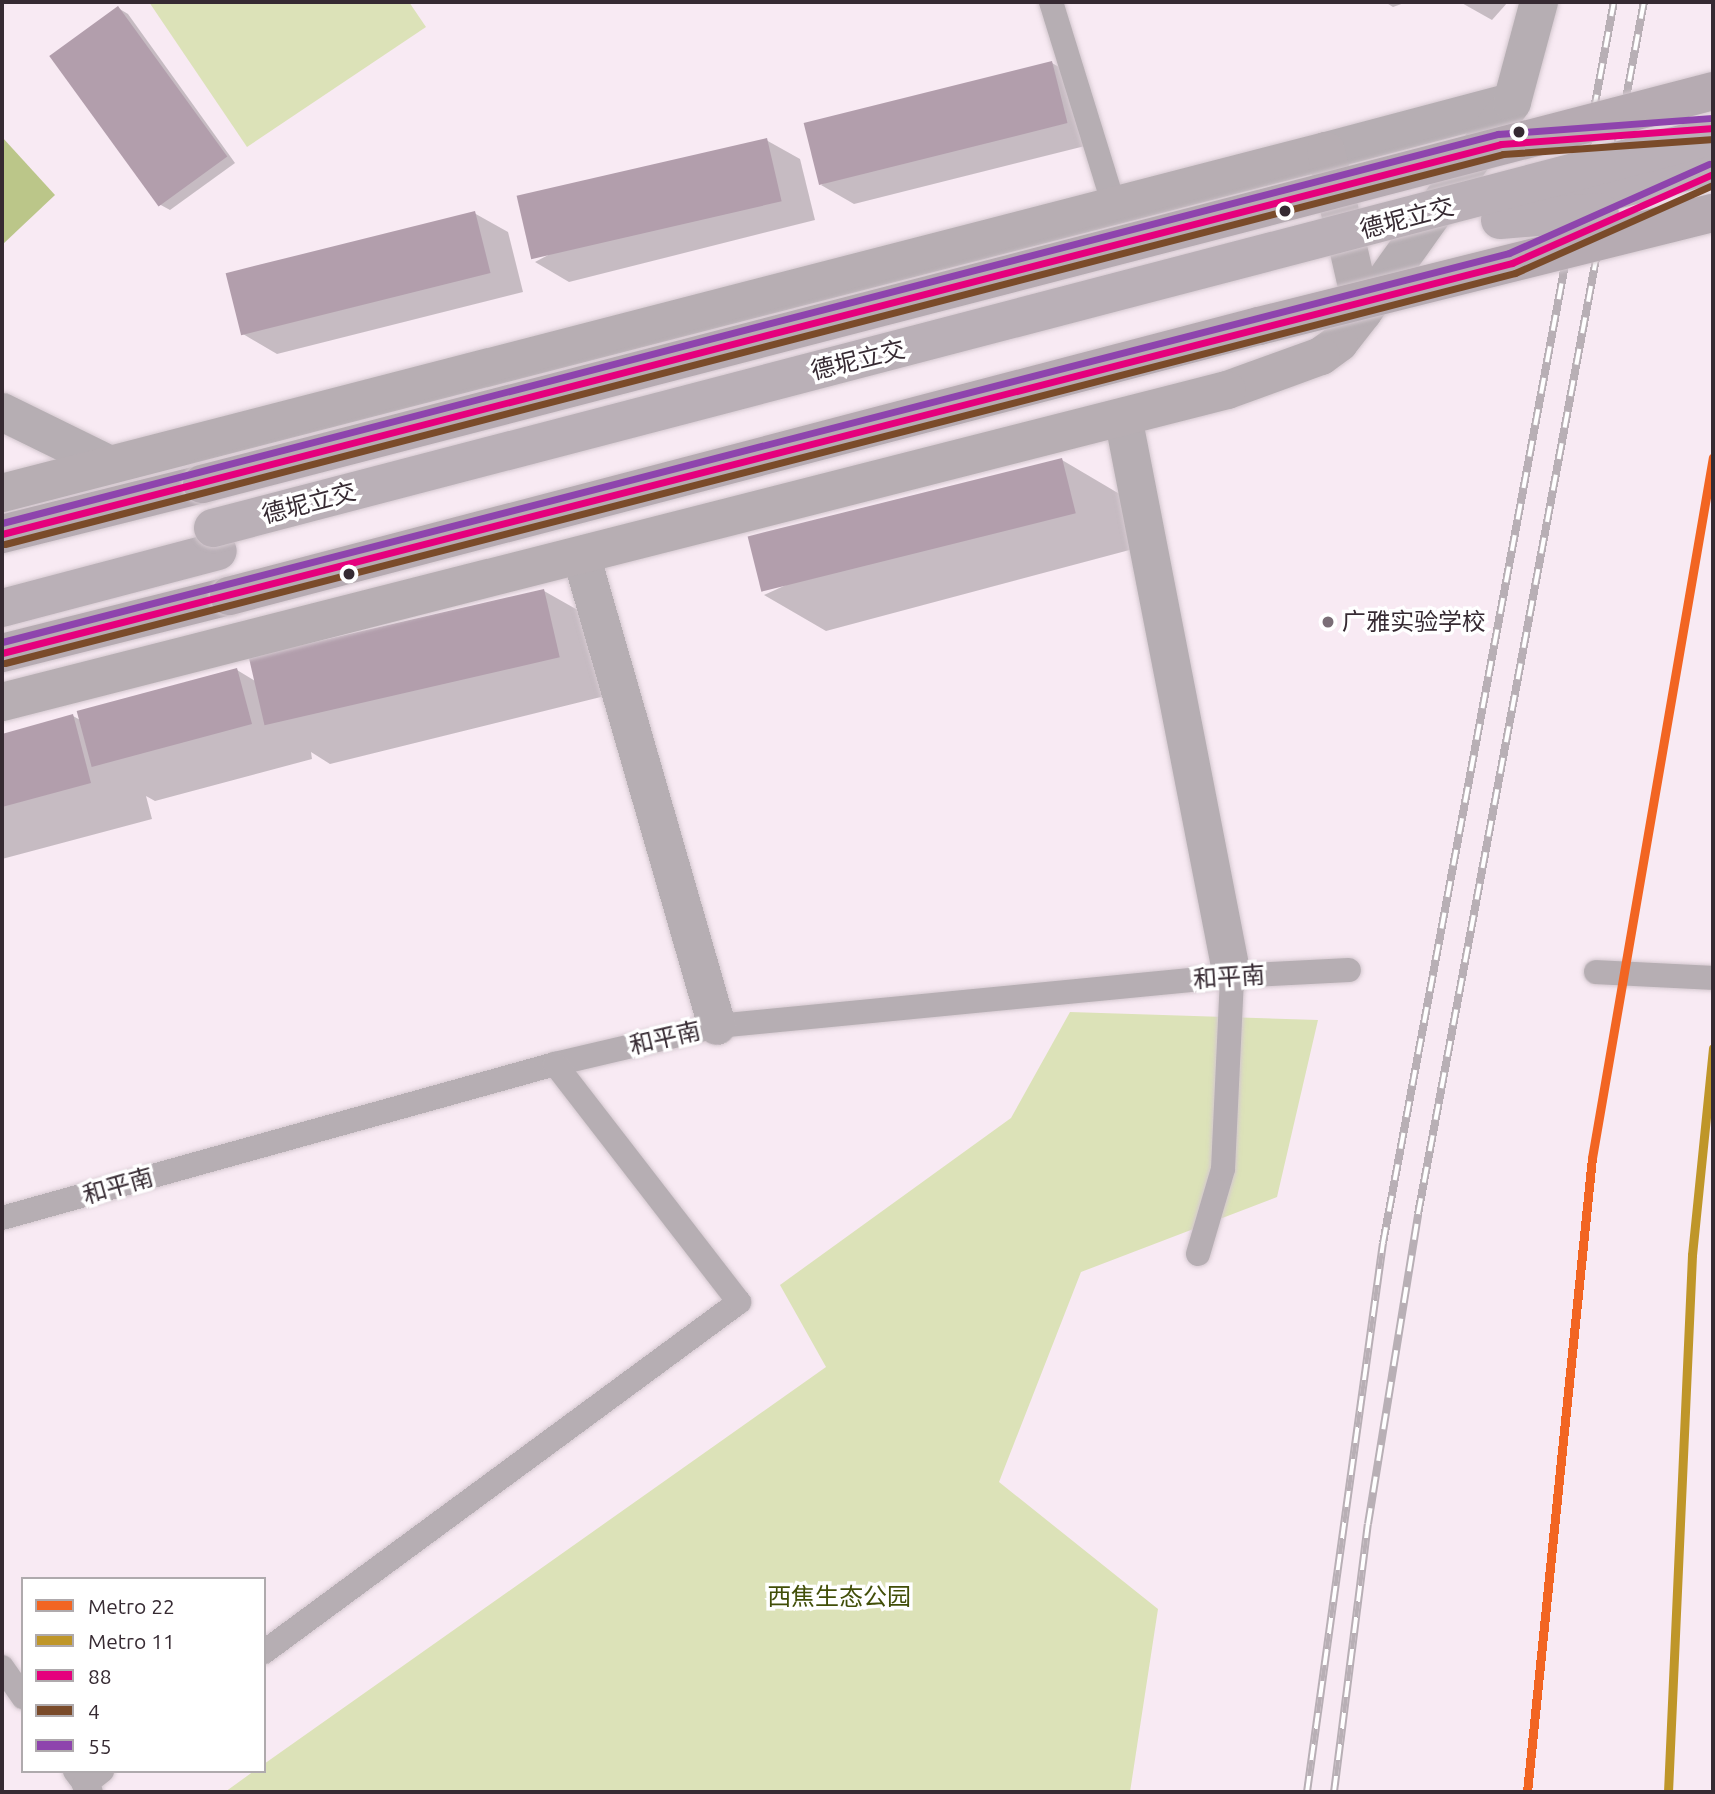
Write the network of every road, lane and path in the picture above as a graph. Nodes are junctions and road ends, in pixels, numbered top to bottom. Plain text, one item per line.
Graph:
1 (1051, 2) edge
2 (1539, 2) edge
3 (1713, 91) edge
4 (1513, 102) junction
5 (1713, 128) edge
6 (1713, 136) edge
7 (1501, 145) junction
8 (1326, 151) junction
9 (1713, 165) edge
10 (1713, 174) edge
11 (1713, 203) edge
12 (1114, 205) junction
13 (1634, 209) junction
14 (1713, 213) edge
15 (1500, 220) junction
16 (1512, 263) junction
17 (1363, 312) junction
18 (2, 412) edge
19 (1118, 419) junction
20 (108, 464) junction
21 (2, 493) edge
22 (2, 534) edge
23 (215, 540) junction
24 (581, 555) junction
25 (2, 582) edge
26 (2, 608) edge
27 (2, 653) edge
28 (2, 702) edge
29 (1349, 970) dead end
30 (1597, 972) dead end
31 (1232, 976) junction
32 (1713, 978) edge
33 (717, 1026) junction
34 (555, 1064) junction
35 (2, 1218) edge
36 (1198, 1254) dead end
37 (266, 1651) edge
38 (2, 1667) edge
39 (21, 1694) edge

1 - 12 lane
2 - 4 street
3 - 7 highway, 德坭立交, bridge
4 - 8 street
4 - 17 street
5 - 7 main road, bridge
6 - 23 main road, 德坭立交, bridge
7 - 22 highway, 德坭立交, bridge
8 - 12 main road
8 - 17 main road
9 - 15 main road, 德坭立交, bridge
10 - 13 main road
11 - 13 main road
12 - 20 main road
13 - 15 main road, bridge
13 - 16 main road, bridge
14 - 16 highway, bridge
15 - 23 main road, 德坭立交
16 - 27 highway, bridge
17 - 19 main road
18 - 20 street
19 - 24 main road
19 - 31 street
20 - 21 main road
23 - 25 main road, 德坭立交
23 - 26 main road, 德坭立交
24 - 28 main road
24 - 33 street
29 - 31 lane, 和平南
30 - 32 lane
31 - 33 lane, 和平南
31 - 36 lane
33 - 34 lane, 和平南
34 - 35 lane, 和平南
34 - 37 lane
38 - 39 lane

